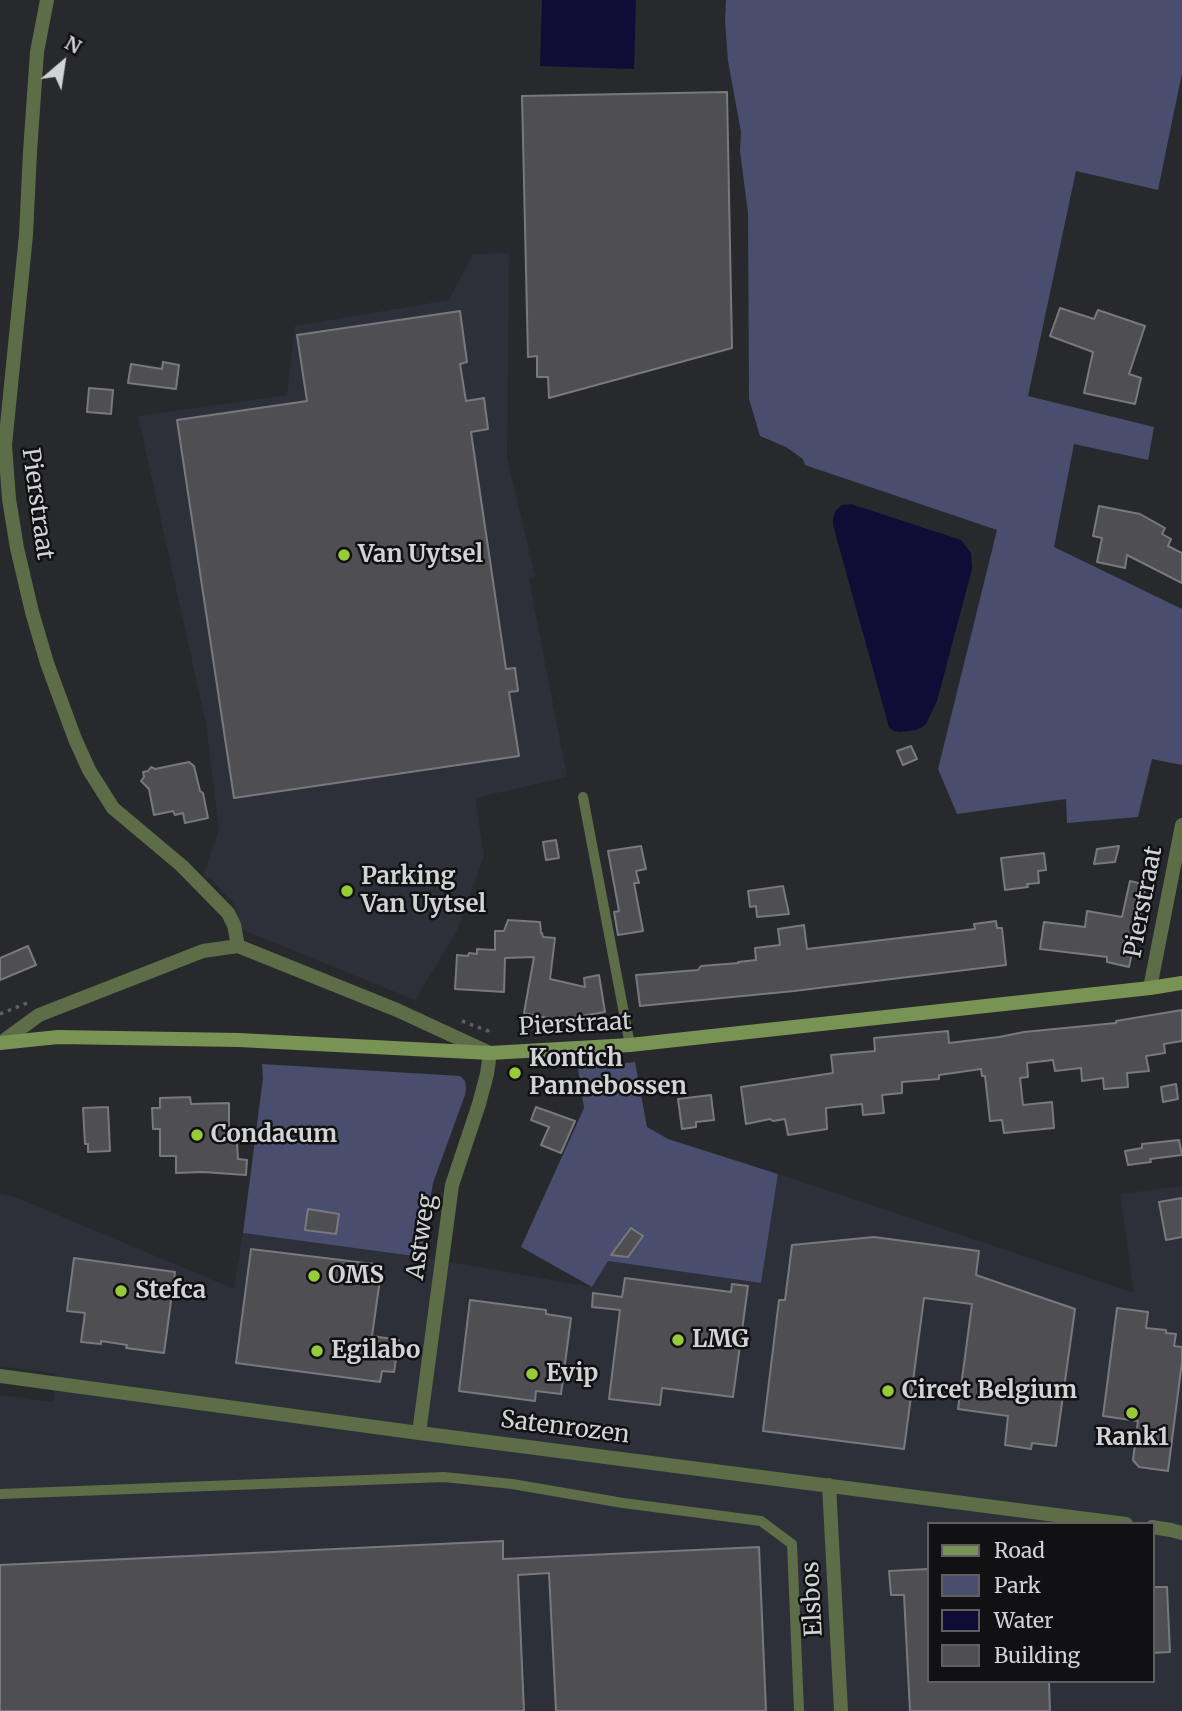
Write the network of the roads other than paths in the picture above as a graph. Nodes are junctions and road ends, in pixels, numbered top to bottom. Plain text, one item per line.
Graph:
1 (47, 0) edge
2 (583, 797) dead end
3 (1182, 825) edge
4 (238, 946) junction
5 (1182, 983) edge
6 (1150, 988) junction
7 (1, 1043) edge
8 (629, 1045) junction
9 (490, 1053) junction
10 (0, 1376) edge
11 (419, 1433) junction
12 (829, 1485) junction
13 (0, 1494) edge
14 (1111, 1522) edge
15 (1154, 1527) edge
16 (1182, 1533) edge
17 (799, 1711) edge
18 (841, 1711) edge

1 - 4 street, Pierstraat
2 - 8 lane
3 - 6 street, Pierstraat
4 - 7 street
4 - 9 street
5 - 6 street, Pierstraat
6 - 8 street, Pierstraat
7 - 9 street, Pierstraat
8 - 9 street, Pierstraat
9 - 11 street, Astweg
10 - 11 street, Satenrozen
11 - 12 street, Satenrozen
12 - 14 street, Satenrozen
12 - 18 street, Elsbos
13 - 17 lane
15 - 16 street

